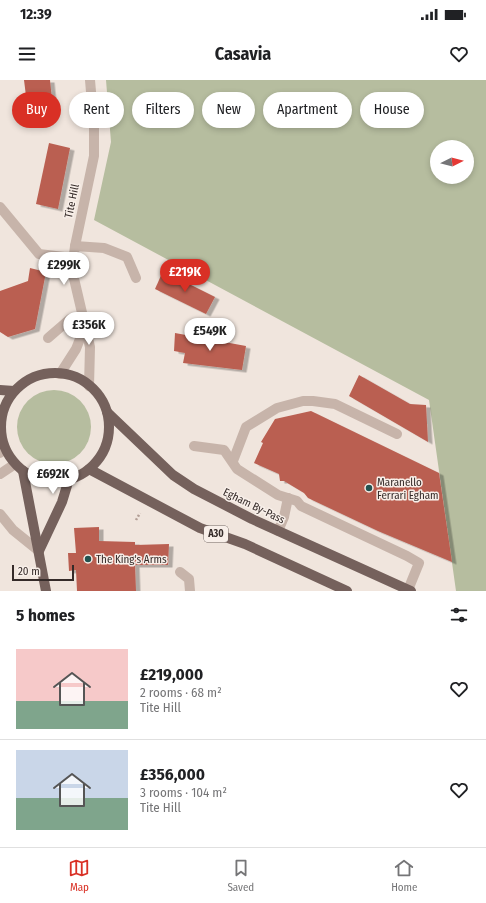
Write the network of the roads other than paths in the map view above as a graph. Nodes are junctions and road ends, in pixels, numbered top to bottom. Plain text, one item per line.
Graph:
1 (90, 80) edge
2 (0, 207) edge
3 (74, 246) junction
4 (72, 258) junction
5 (136, 278) dead end
6 (84, 322) junction
7 (48, 338) dead end
8 (60, 374) junction
9 (89, 386) junction
10 (0, 390) edge
11 (14, 391) junction
12 (107, 412) junction
13 (1, 430) edge
14 (397, 434) dead end
15 (194, 446) dead end
16 (3, 451) edge
17 (233, 461) junction
18 (15, 464) junction
19 (89, 469) junction
20 (23, 471) junction
21 (0, 474) edge
22 (69, 479) junction
23 (288, 498) junction
24 (0, 514) edge
25 (278, 531) junction
26 (40, 551) junction
27 (180, 572) dead end
28 (410, 590) edge
29 (46, 591) edge
30 (190, 591) edge
31 (347, 591) edge

1 - 3 street, Tite Hill
2 - 4 street
3 - 4 street, Tite Hill
3 - 5 street
4 - 6 street, Tite Hill
6 - 7 street
6 - 8 street
6 - 9 street, Tite Hill
8 - 9 main road
8 - 11 main road
9 - 12 main road
10 - 11 main road
11 - 13 main road
12 - 19 main road
12 - 25 main road, Egham By-Pass
13 - 16 main road
14 - 17 street
15 - 17 street
16 - 18 main road
17 - 23 street
18 - 20 main road
18 - 21 street
19 - 22 main road
19 - 31 main road, A30
20 - 22 main road
20 - 26 main road
22 - 26 main road
23 - 25 street
23 - 28 street
24 - 26 street
25 - 28 main road, Egham By-Pass
26 - 29 main road
27 - 30 street

